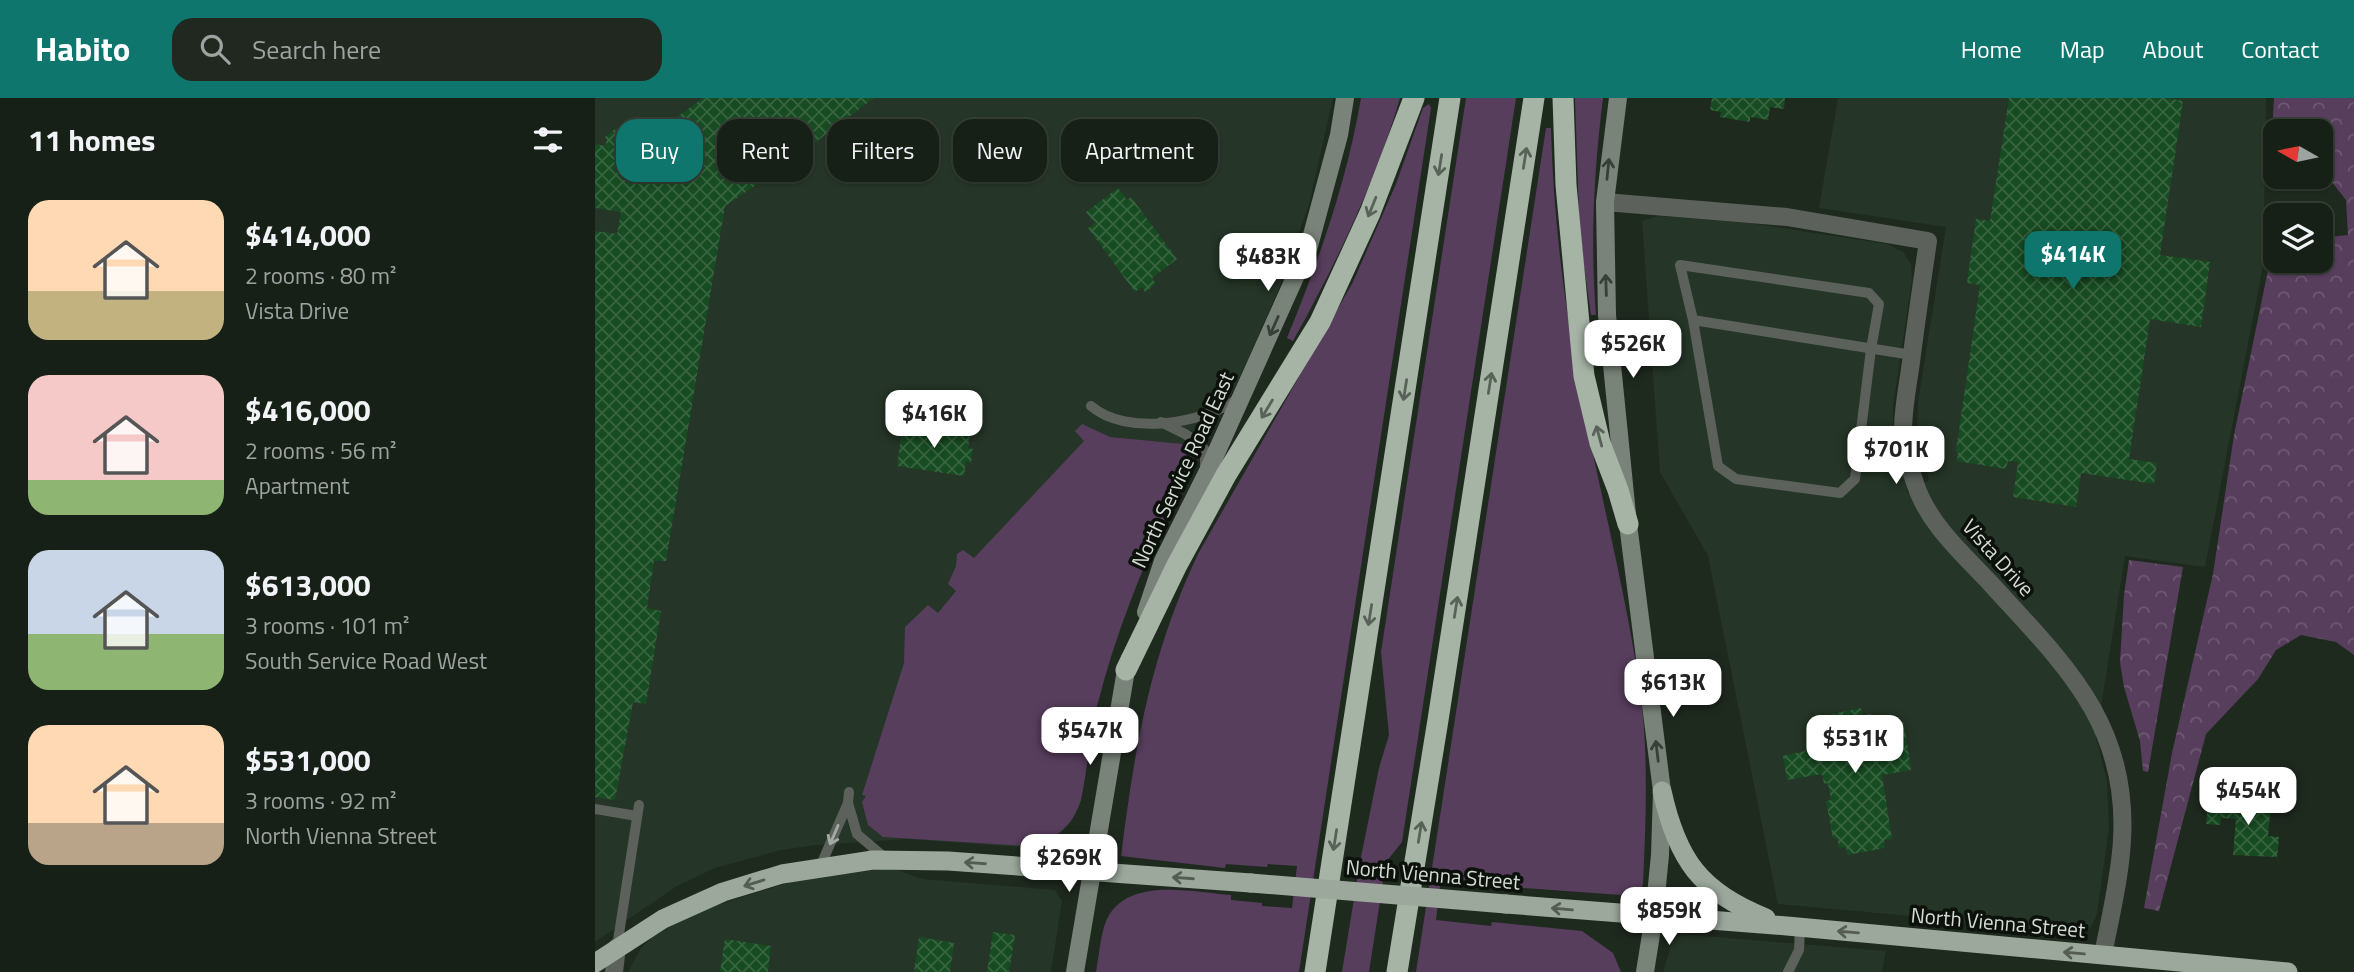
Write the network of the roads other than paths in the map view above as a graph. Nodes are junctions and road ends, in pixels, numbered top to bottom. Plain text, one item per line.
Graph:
1 (1345, 98) edge
2 (1414, 98) edge
3 (1450, 98) edge
4 (1534, 98) edge
5 (1563, 98) edge
6 (1618, 98) edge
7 (1605, 202) junction
8 (1693, 320) junction
9 (1871, 348) junction
10 (1912, 355) junction
11 (1243, 396) junction
12 (1091, 405) dead end
13 (1160, 422) junction
14 (1204, 480) junction
15 (1627, 524) junction
16 (1126, 670) junction
17 (1662, 791) junction
18 (849, 792) dead end
19 (848, 803) junction
20 (595, 809) edge
21 (887, 860) junction
22 (820, 867) junction
23 (1092, 871) junction
24 (1654, 916) junction
25 (1794, 927) junction
26 (617, 947) junction
27 (2103, 955) junction
28 (595, 963) edge
29 (614, 972) edge
30 (1075, 972) edge
31 (1315, 972) edge
32 (1397, 972) edge
33 (1645, 972) edge
34 (1788, 972) edge
35 (2288, 972) edge

1 -> 11 main road, North Service Road East
2 -> 16 highway
3 -> 31 highway
32 -> 4 highway
15 -> 5 highway
7 -> 6 main road
7 - 10 street, Vista Drive
15 -> 7 main road
8 - 9 lane
8 - 9 lane
8 - 9 lane
9 - 10 lane
10 - 27 street, Vista Drive
11 - 13 lane
11 - 14 main road, North Service Road East
12 - 13 lane
13 - 14 lane
14 - 16 main road, North Service Road East
17 -> 15 main road
16 - 23 main road, North Service Road East
17 - 24 main road
17 - 25 highway
18 - 19 lane
19 - 21 lane
19 -> 22 lane
20 - 26 lane
21 - 22 highway, North Vienna Street
23 -> 21 highway, North Vienna Street
22 -> 26 highway, North Vienna Street
24 -> 23 highway, North Vienna Street, bridge
23 - 30 main road, North Service Road East
24 - 25 highway, North Vienna Street
24 - 33 main road
27 -> 25 highway, North Vienna Street
25 - 34 lane
26 - 28 highway, North Vienna Street
26 - 29 street
27 - 35 highway, North Vienna Street

